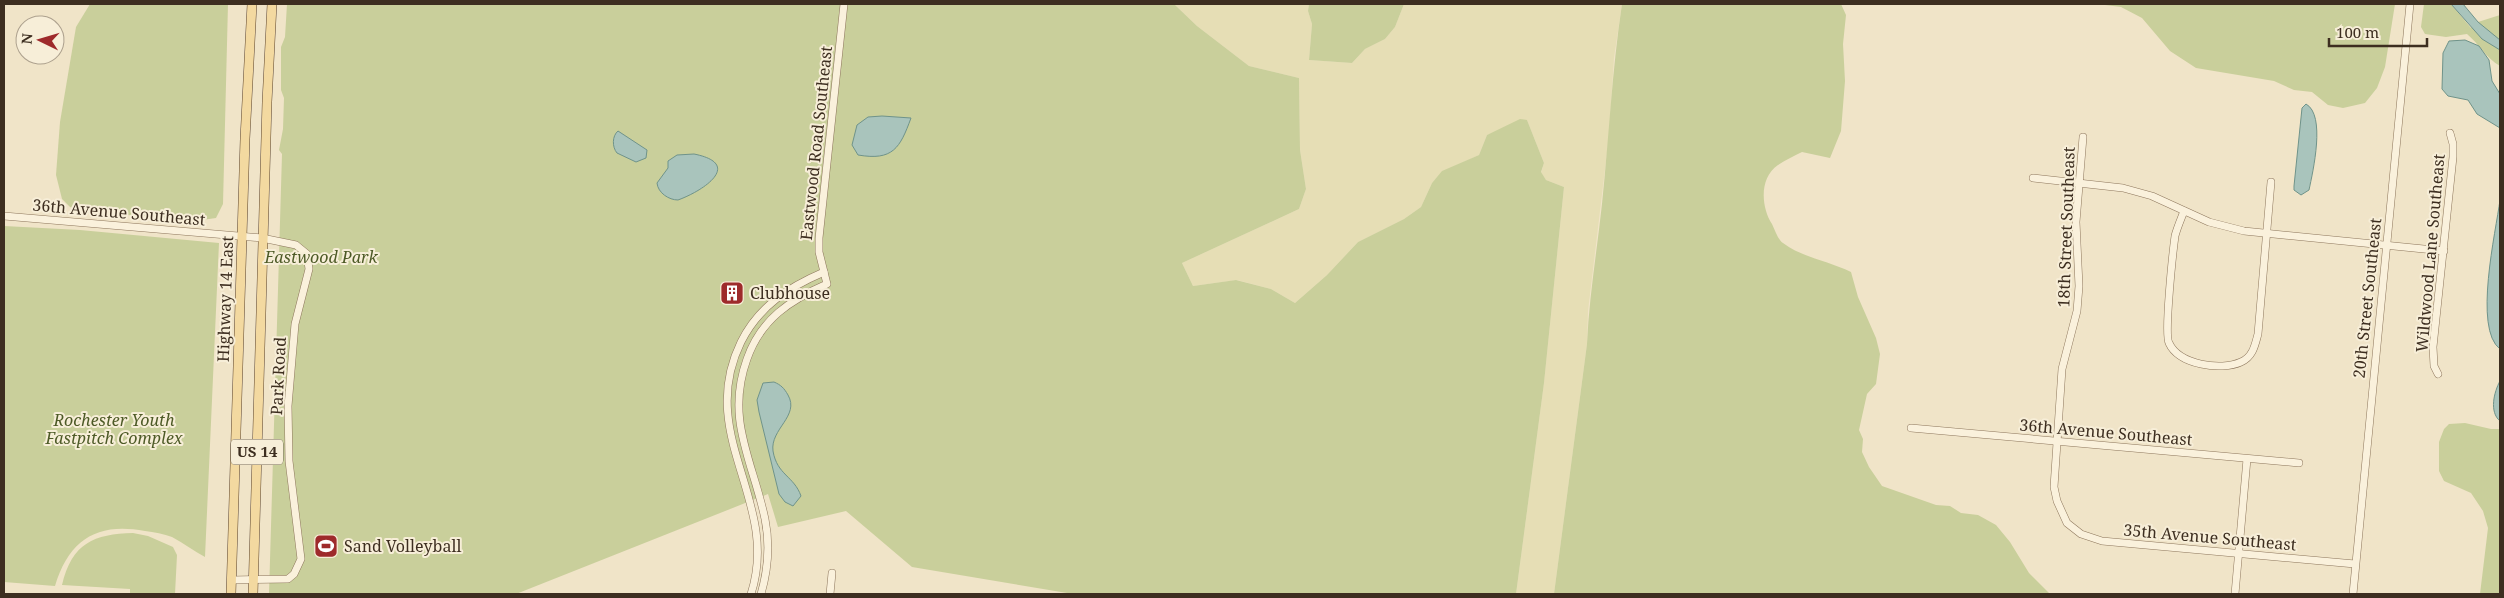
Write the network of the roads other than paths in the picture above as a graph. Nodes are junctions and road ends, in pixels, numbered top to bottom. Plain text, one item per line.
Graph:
1 (252, 4) edge
2 (272, 4) edge
3 (844, 4) edge
4 (2410, 4) edge
5 (2450, 133) dead end
6 (2083, 137) dead end
7 (2033, 178) dead end
8 (2271, 182) dead end
9 (2079, 183) junction
10 (2184, 211) junction
11 (4, 216) edge
12 (2267, 235) junction
13 (242, 236) junction
14 (262, 238) junction
15 (2386, 246) junction
16 (2444, 251) junction
17 (824, 272) junction
18 (2438, 374) dead end
19 (1911, 428) dead end
20 (2056, 442) junction
21 (2247, 458) junction
22 (2299, 463) dead end
23 (2067, 523) joint
24 (2239, 554) junction
25 (2355, 564) junction
26 (832, 573) dead end
27 (232, 580) junction
28 (253, 581) junction
29 (231, 594) edge
30 (253, 594) edge
31 (751, 594) edge
32 (761, 594) edge
33 (830, 594) edge
34 (2235, 594) edge
35 (2353, 594) edge

1 - 13 main road, Highway 14 East / US 14
2 - 14 main road, US 14
3 - 17 street, Eastwood Road Southeast
4 - 15 street, 20th Street Southeast
5 - 16 street, Wildwood Lane Southeast
6 - 9 street, 18th Street Southeast
7 - 9 street
8 - 12 street
9 - 10 street
9 - 20 street, 18th Street Southeast
10 - 12 street
10 - 12 street
11 - 13 street, 36th Avenue Southeast
12 - 15 street
13 - 14 street, 36th Avenue Southeast
13 - 27 main road, Highway 14 East / US 14
14 - 28 main road, US 14
14 - 28 street, Park Road
15 - 16 street
15 - 25 street, 20th Street Southeast
16 - 18 street, Wildwood Lane Southeast
17 - 31 street
17 - 32 street, Eastwood Road Southeast
19 - 20 street, 36th Avenue Southeast
20 - 21 street, 36th Avenue Southeast
20 - 23 street, 18th Street Southeast
21 - 22 street, 36th Avenue Southeast
21 - 24 street
23 - 24 street, 35th Avenue Southeast
24 - 25 street, 35th Avenue Southeast
24 - 34 street
25 - 35 street, 20th Street Southeast
26 - 33 street
27 - 28 street, Park Road
27 - 29 main road, Highway 14 East / US 14
28 - 30 main road, US 14

